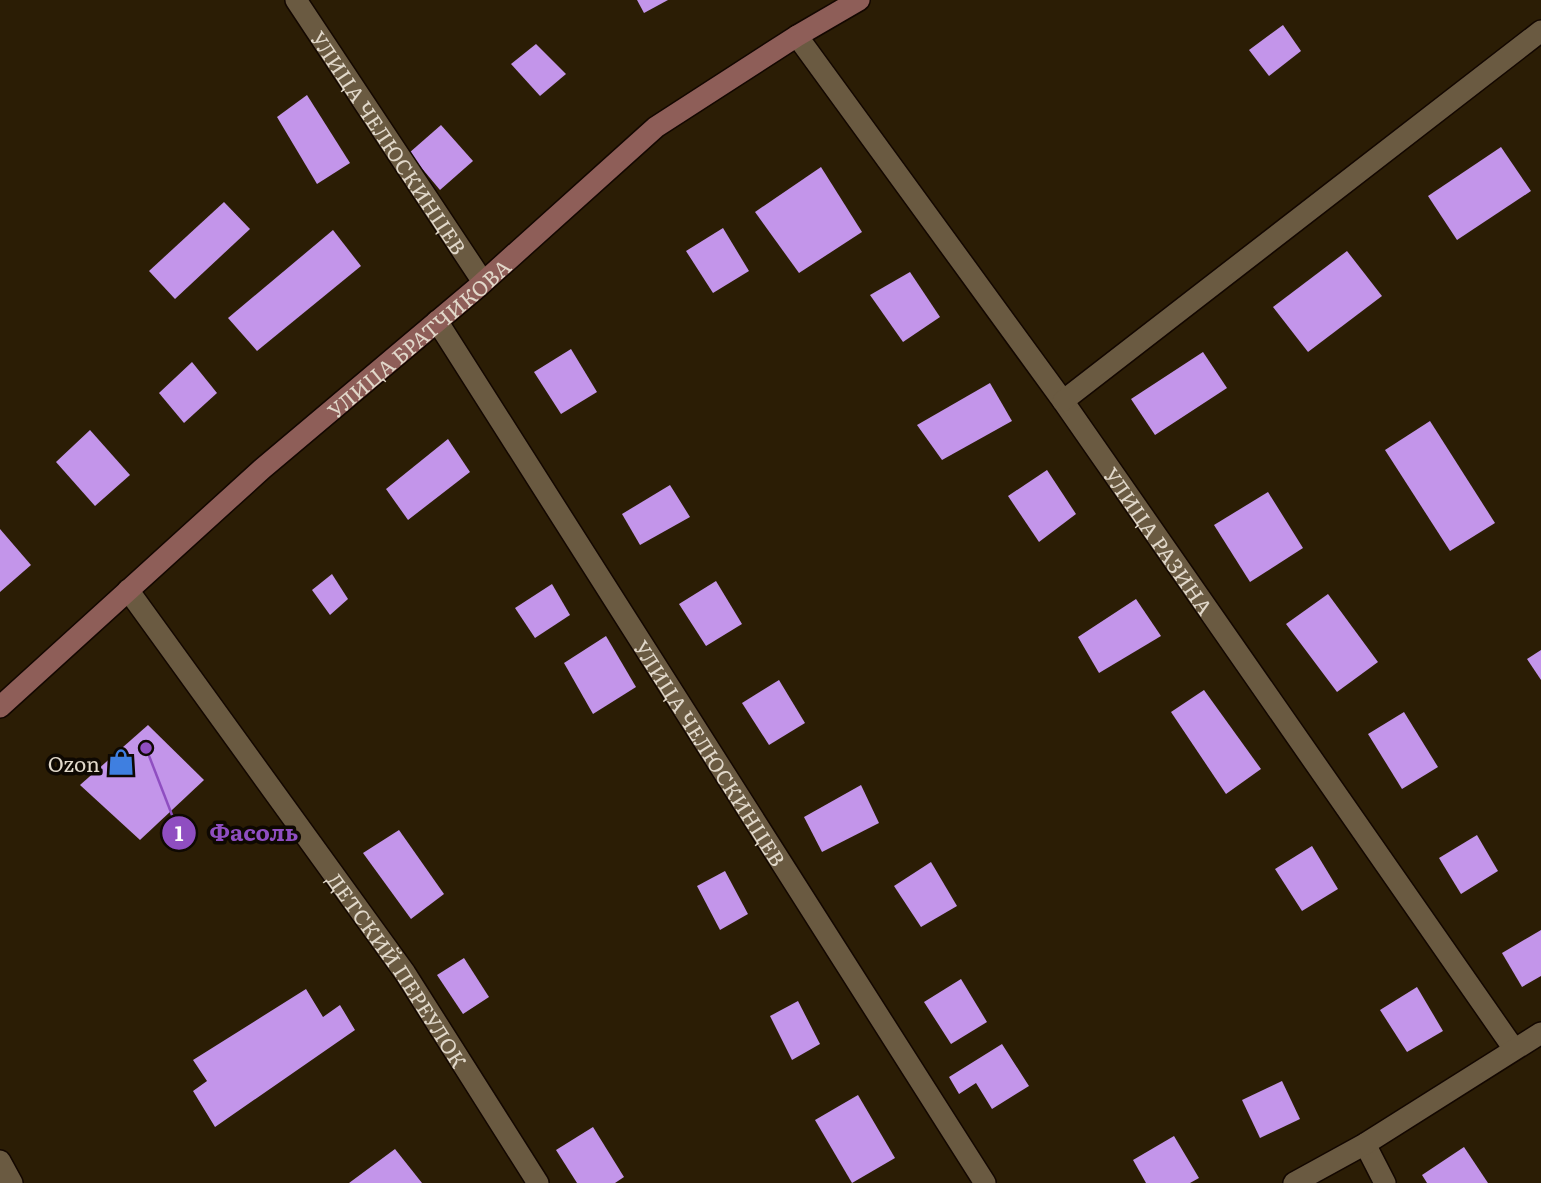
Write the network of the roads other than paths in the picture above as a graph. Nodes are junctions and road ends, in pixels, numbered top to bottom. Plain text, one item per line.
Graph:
1 (296, 0) edge
2 (859, 0) edge
3 (1541, 31) edge
4 (797, 36) junction
5 (483, 282) junction
6 (437, 321) junction
7 (1063, 401) junction
8 (128, 590) junction
9 (0, 707) edge
10 (1541, 1033) edge
11 (1514, 1049) junction
12 (1365, 1144) junction
13 (0, 1161) edge
14 (12, 1183) edge
15 (538, 1183) edge
16 (985, 1183) edge
17 (1294, 1183) edge
18 (1385, 1183) edge

1 - 5 street, УЛИЦА ЧЕЛЮСКИНЦЕВ
2 - 4 main road, УЛИЦА БРАТЧИКОВА
3 - 7 street
4 - 5 main road, УЛИЦА БРАТЧИКОВА
4 - 7 street, УЛИЦА РАЗИНА
5 - 6 main road, УЛИЦА БРАТЧИКОВА
6 - 8 main road, УЛИЦА БРАТЧИКОВА
6 - 16 street, УЛИЦА ЧЕЛЮСКИНЦЕВ
7 - 11 street, УЛИЦА РАЗИНА
8 - 9 main road, УЛИЦА БРАТЧИКОВА
8 - 15 street, ДЕТСКИЙ ПЕРЕУЛОК
10 - 11 street
11 - 12 street
12 - 17 street
12 - 18 street
13 - 14 street

